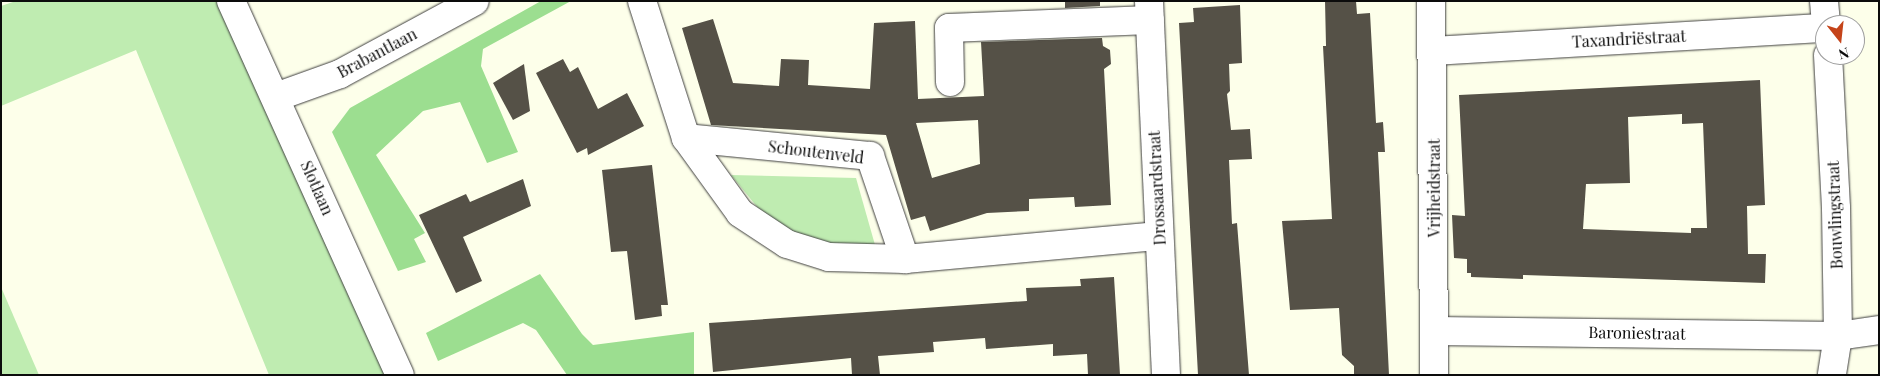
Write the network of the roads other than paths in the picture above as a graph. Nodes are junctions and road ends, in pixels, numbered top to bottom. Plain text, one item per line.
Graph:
1 (232, 1) edge
2 (475, 1) edge
3 (642, 1) edge
4 (1431, 1) edge
5 (1824, 1) edge
6 (1149, 11) edge
7 (1825, 15) edge
8 (1815, 27) edge
9 (1434, 51) junction
10 (1829, 65) edge
11 (950, 82) dead end
12 (276, 97) junction
13 (686, 138) junction
14 (1159, 236) junction
15 (905, 260) junction
16 (1879, 330) edge
17 (1435, 331) junction
18 (1838, 336) junction
19 (400, 375) edge
20 (1166, 375) edge
21 (1434, 375) edge
22 (1832, 375) edge

1 - 12 street, Slotlaan
2 - 12 street, Brabantlaan
3 - 13 street
4 - 9 street, Vrijheidstraat
5 - 7 street
6 - 11 street
6 - 14 street, Drossaardstraat
8 - 9 street, Taxandriëstraat
9 - 17 street, Vrijheidstraat
10 - 18 street, Bouwlingstraat
12 - 19 street, Slotlaan
13 - 15 street
13 - 15 street, Schoutenveld
14 - 15 street
14 - 20 street, Drossaardstraat
16 - 18 street, Baroniestraat
17 - 18 street, Baroniestraat
17 - 21 street, Vrijheidstraat
18 - 22 street, Bouwlingstraat

